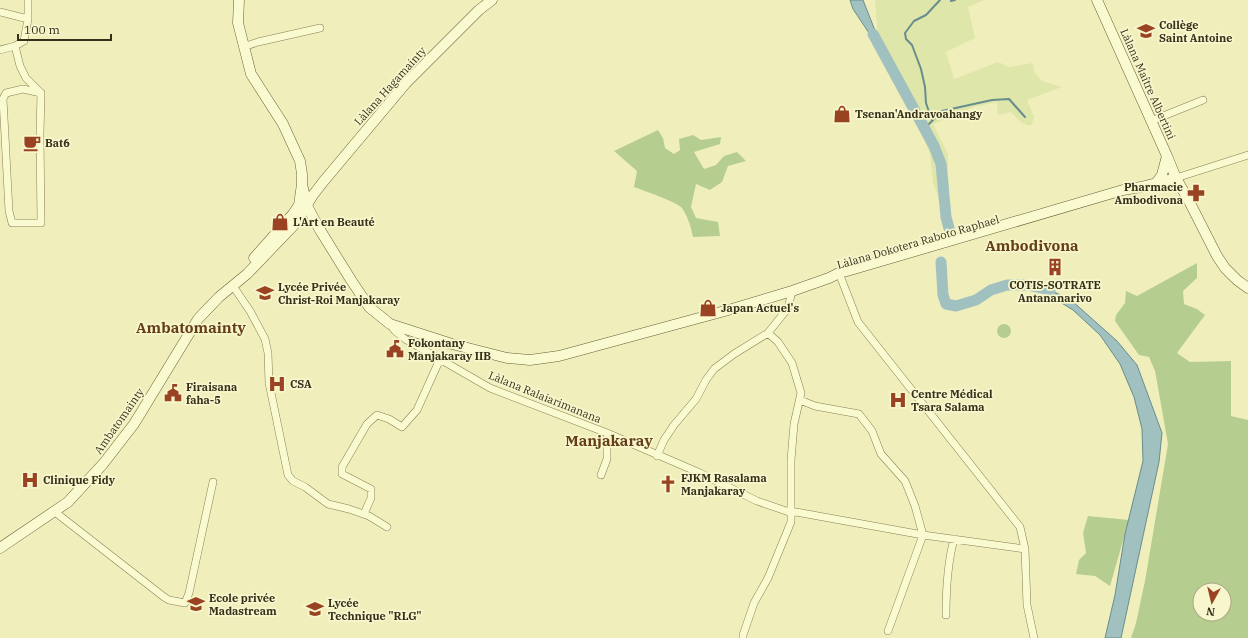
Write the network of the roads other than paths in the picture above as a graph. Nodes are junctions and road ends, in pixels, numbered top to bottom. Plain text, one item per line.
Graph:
1 (28, 0) edge
2 (239, 0) edge
3 (492, 0) edge
4 (1097, 0) edge
5 (0, 12) edge
6 (28, 18) junction
7 (320, 28) dead end
8 (15, 46) junction
9 (243, 47) junction
10 (0, 50) edge
11 (41, 93) junction
12 (1203, 100) dead end
13 (1151, 121) junction
14 (1248, 155) edge
15 (1167, 156) junction
16 (1176, 178) junction
17 (302, 179) junction
18 (323, 182) junction
19 (1157, 182) junction
20 (313, 195) junction
21 (305, 208) junction
22 (294, 219) junction
23 (320, 230) junction
24 (840, 275) junction
25 (234, 285) junction
26 (1248, 288) edge
27 (792, 292) junction
28 (390, 324) junction
29 (768, 333) junction
30 (440, 360) junction
31 (800, 400) junction
32 (607, 433) junction
33 (657, 456) junction
34 (601, 475) dead end
35 (212, 482) dead end
36 (55, 512) junction
37 (792, 513) junction
38 (364, 514) junction
39 (387, 527) dead end
40 (923, 535) junction
41 (954, 539) junction
42 (0, 548) edge
43 (1025, 549) junction
44 (946, 615) dead end
45 (888, 631) dead end
46 (743, 638) edge
47 (1034, 638) edge

1 - 6 street
2 - 9 main road
3 - 18 main road, Làlana Hagamainty
4 - 13 main road, Làlana Maître Albertini
5 - 6 street
6 - 8 street
7 - 9 street
8 - 10 street
8 - 11 street
9 - 17 main road
11 - 11 street
12 - 13 street
13 - 15 main road, Làlana Maître Albertini
14 - 16 street
15 - 16 main road, Làlana Maître Albertini
15 - 19 main road
16 - 19 main road, Làlana Dokotera Raboto Raphael
16 - 26 main road, Làlana Maître Albertini
17 - 18 main road
17 - 21 main road
17 - 22 main road
18 - 20 main road, Làlana Hagamainty
19 - 24 main road, Làlana Dokotera Raboto Raphael
20 - 21 main road, Làlana Hagamainty
20 - 23 main road
21 - 22 main road
21 - 23 main road
22 - 23 main road
22 - 25 main road, Ambatomainty
23 - 28 main road
24 - 27 main road, Làlana Dokotera Raboto Raphael
24 - 43 street
25 - 36 main road, Ambatomainty
25 - 38 street
27 - 28 main road, Làlana Dokotera Raboto Raphael
27 - 29 street
28 - 30 street, Làlana Ralaiarimanana
29 - 31 street
29 - 33 street
30 - 32 street, Làlana Ralaiarimanana
30 - 38 street
31 - 37 street
31 - 40 street
32 - 33 street, Làlana Ralaiarimanana
32 - 34 street
33 - 37 street, Làlana Ralaiarimanana
35 - 36 street
36 - 42 main road, Ambatomainty
37 - 40 street, Làlana Ralaiarimanana
37 - 46 street
38 - 39 street
40 - 41 street, Làlana Ralaiarimanana
40 - 45 street
41 - 43 street, Làlana Ralaiarimanana
41 - 44 street
43 - 47 street

